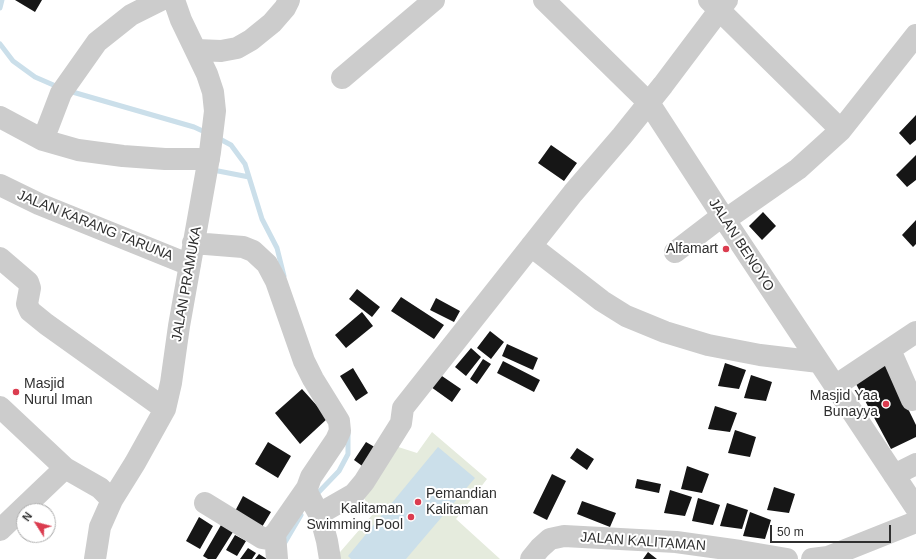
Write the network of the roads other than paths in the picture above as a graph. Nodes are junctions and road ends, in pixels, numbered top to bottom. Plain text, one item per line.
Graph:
1 (160, 0) edge
2 (174, 0) edge
3 (289, 0) edge
4 (434, 0) edge
5 (544, 0) edge
6 (718, 4) edge
7 (916, 35) edge
8 (196, 50) junction
9 (342, 78) dead end
10 (649, 103) junction
11 (0, 117) edge
12 (841, 130) junction
13 (43, 140) junction
14 (208, 164) junction
15 (0, 185) edge
16 (724, 218) junction
17 (194, 243) junction
18 (531, 246) junction
19 (675, 252) dead end
20 (0, 258) edge
21 (190, 265) junction
22 (916, 332) edge
23 (890, 350) junction
24 (819, 362) junction
25 (835, 386) junction
26 (915, 401) edge
27 (0, 407) edge
28 (165, 409) junction
29 (916, 464) edge
30 (64, 468) junction
31 (894, 475) junction
32 (112, 500) junction
33 (312, 500) junction
34 (205, 503) dead end
35 (916, 508) edge
36 (916, 522) edge
37 (0, 530) edge
38 (275, 534) junction
39 (95, 559) edge
40 (277, 559) edge
41 (330, 559) edge
42 (531, 559) edge
43 (787, 559) edge
44 (812, 559) edge

1 - 13 street
2 - 8 street, JALAN PRAMUKA
3 - 8 street
4 - 9 street
5 - 10 street, JALAN BENOYO
6 - 10 street
6 - 12 street
7 - 12 street
8 - 14 street, JALAN PRAMUKA
10 - 16 street, JALAN BENOYO
10 - 18 street
11 - 13 street
12 - 16 street
13 - 14 street
14 - 17 street, JALAN PRAMUKA
15 - 21 street, JALAN KARANG TARUNA
16 - 19 street
16 - 24 street, JALAN BENOYO
17 - 21 street, JALAN PRAMUKA
17 - 33 street
18 - 24 street
18 - 33 street
20 - 28 street
21 - 28 street, JALAN PRAMUKA
22 - 23 street
23 - 25 street
23 - 26 street
24 - 25 street, JALAN BENOYO
25 - 31 street, JALAN BENOYO
27 - 30 street
28 - 32 street, JALAN PRAMUKA
29 - 31 street
30 - 32 street
30 - 37 street
31 - 35 street, JALAN BENOYO
32 - 39 street, JALAN PRAMUKA
33 - 38 street
33 - 41 street
34 - 38 street
36 - 44 street
38 - 40 street
42 - 43 street, JALAN KALITAMAN

